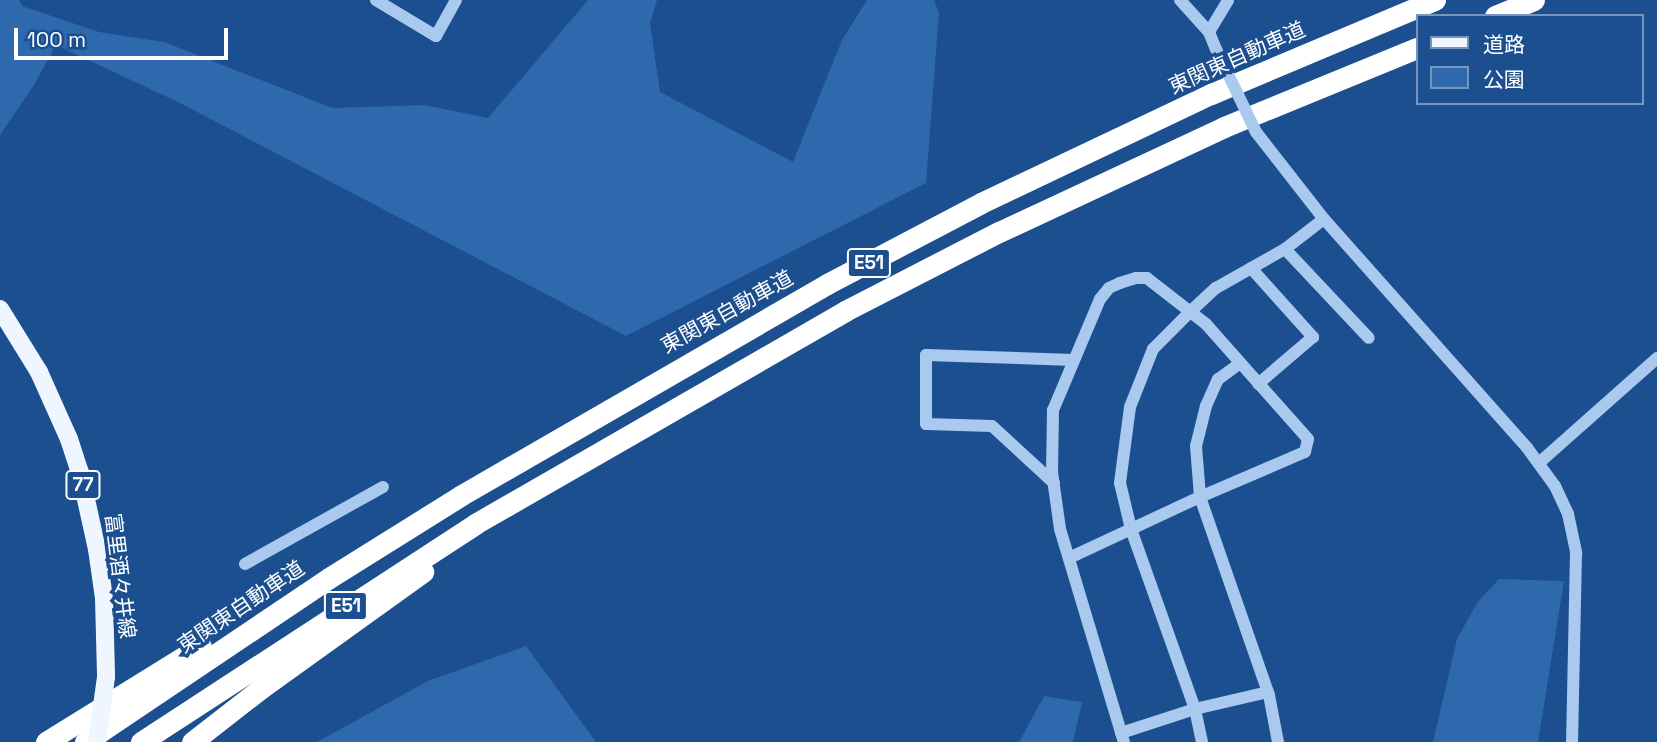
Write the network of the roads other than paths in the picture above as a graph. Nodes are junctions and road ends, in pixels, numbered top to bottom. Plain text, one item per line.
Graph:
1 (376, 0) edge
2 (456, 0) edge
3 (1180, 0) edge
4 (1228, 0) edge
5 (1435, 0) edge
6 (1534, 0) edge
7 (1501, 14) edge
8 (1209, 32) junction
9 (1416, 48) edge
10 (1324, 219) junction
11 (1285, 249) junction
12 (1251, 268) junction
13 (0, 309) edge
14 (1192, 310) junction
15 (1370, 338) dead end
16 (1657, 358) edge
17 (1074, 360) junction
18 (1239, 364) junction
19 (1258, 384) junction
20 (1540, 462) junction
21 (555, 476) junction
22 (1054, 483) junction
23 (383, 487) dead end
24 (1200, 496) junction
25 (1131, 529) junction
26 (1069, 558) junction
27 (245, 564) dead end
28 (329, 578) junction
29 (1268, 692) junction
30 (1195, 709) junction
31 (1122, 738) edge
32 (46, 742) edge
33 (85, 742) edge
34 (97, 742) edge
35 (141, 742) edge
36 (192, 742) edge
37 (1202, 742) edge
38 (1278, 742) edge
39 (1572, 742) edge

1 - 2 street
3 - 8 street
4 - 8 street
5 - 28 highway, 東関東自動車道 / E51
6 - 7 highway
8 - 10 street, bridge
9 - 21 highway, E51
10 - 11 street
10 - 20 street
11 - 12 street
11 - 15 street
12 - 14 street
12 - 19 street
13 - 34 main road, 富里酒々井線 / 77, bridge
14 - 17 street
14 - 18 street
14 - 25 street
16 - 20 street
17 - 22 street
17 - 22 street
18 - 19 street
18 - 24 street
19 - 24 street
20 - 39 street
21 - 35 highway, E51
21 - 36 highway
22 - 26 street
23 - 27 street
24 - 25 street
24 - 29 street
25 - 26 street
25 - 30 street
26 - 31 street
28 - 32 highway
28 - 33 highway, 東関東自動車道 / E51
29 - 30 street
29 - 38 street
30 - 31 street
30 - 37 street

